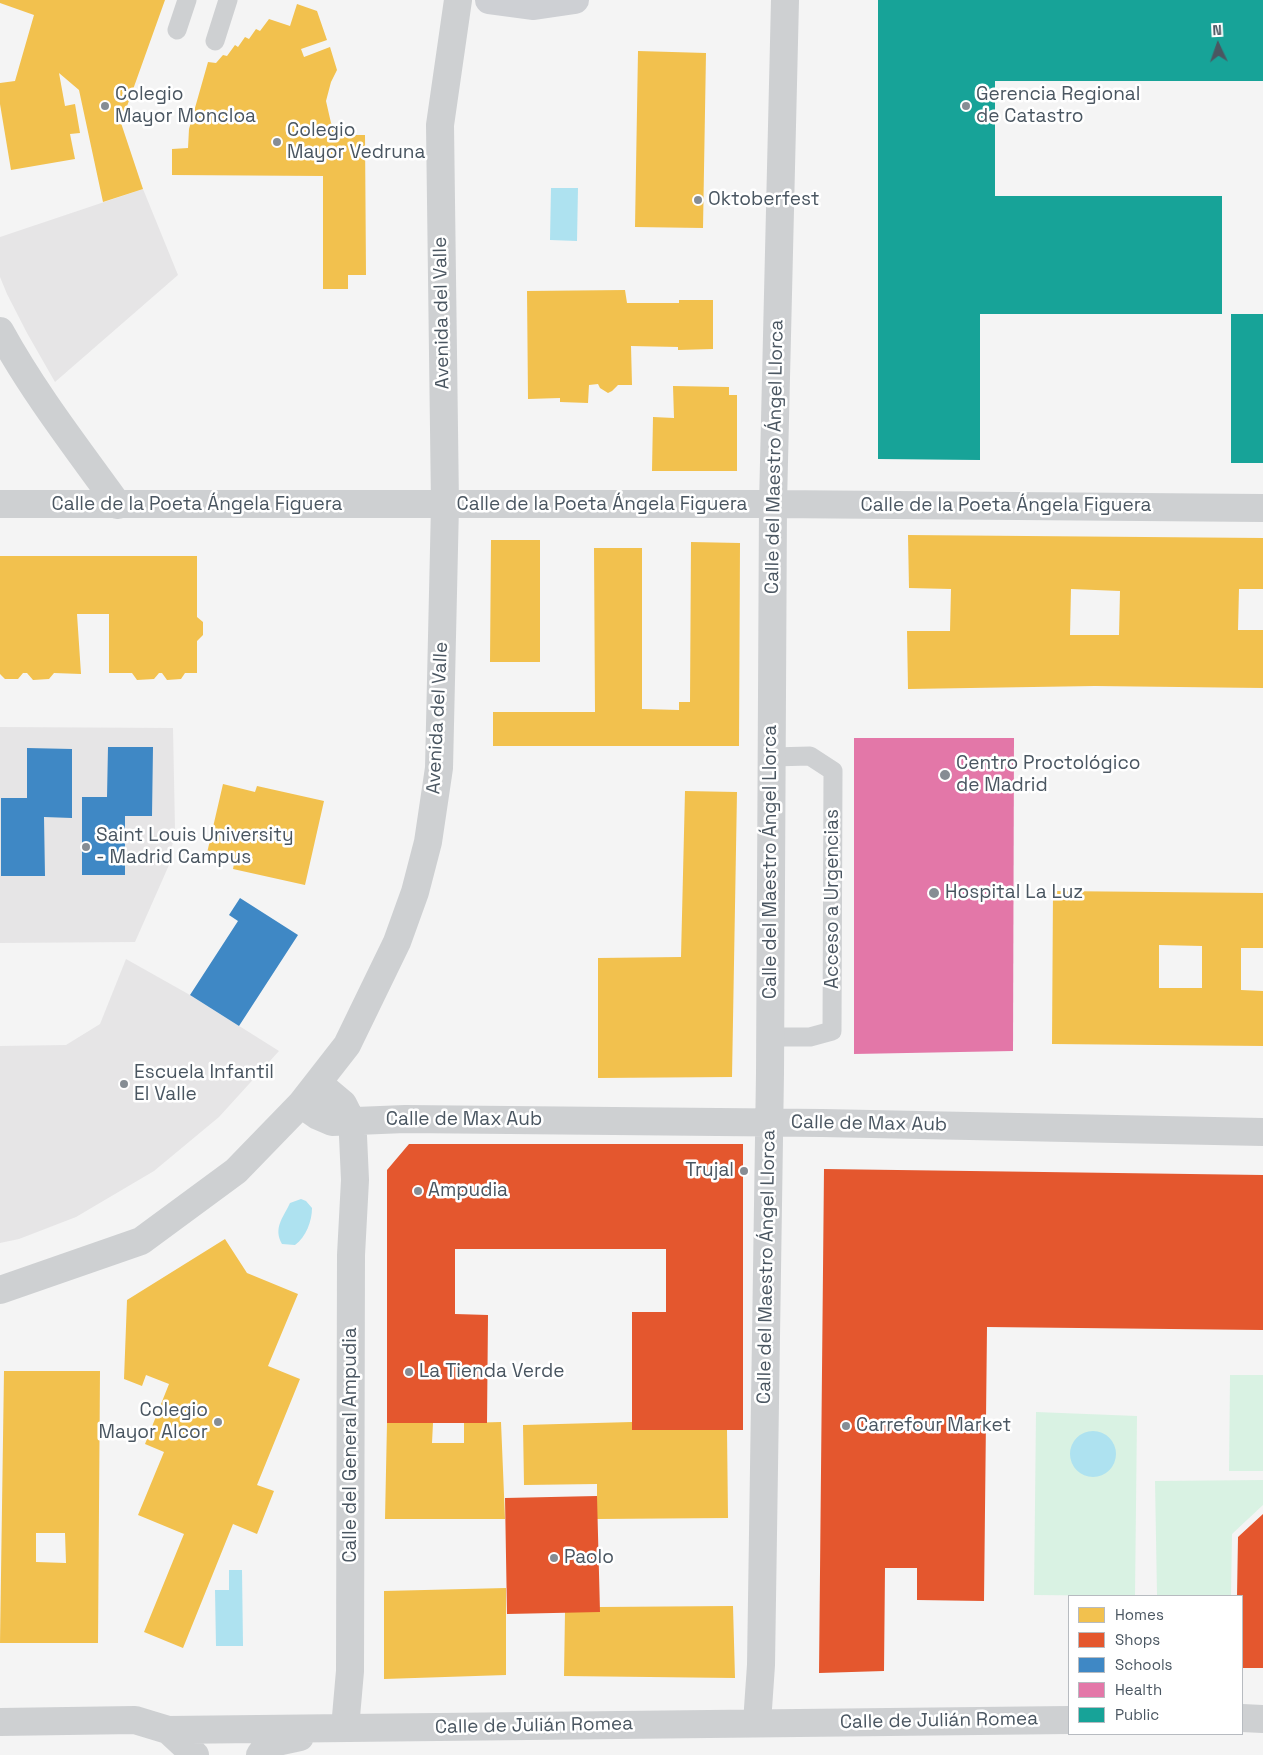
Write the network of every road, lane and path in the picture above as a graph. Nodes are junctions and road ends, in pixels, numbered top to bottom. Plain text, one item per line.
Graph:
1 (187, 0) edge
2 (228, 0) edge
3 (458, 0) edge
4 (488, 0) edge
5 (575, 0) edge
6 (785, 0) edge
7 (177, 30) dead end
8 (215, 41) dead end
9 (0, 332) edge
10 (0, 504) edge
11 (773, 504) junction
12 (118, 505) junction
13 (445, 505) junction
14 (1263, 508) edge
15 (772, 757) junction
16 (770, 1037) junction
17 (318, 1083) junction
18 (301, 1104) junction
19 (352, 1122) junction
20 (769, 1123) junction
21 (1263, 1132) edge
22 (0, 1290) edge
23 (1243, 1718) edge
24 (1068, 1720) edge
25 (1263, 1720) edge
26 (0, 1722) edge
27 (757, 1723) junction
28 (345, 1728) junction
29 (168, 1730) junction
30 (195, 1755) edge
31 (260, 1755) edge

1 - 7 lane
2 - 8 lane
3 - 13 street, Avenida del Valle
4 - 5 street
6 - 11 street, Calle del Maestro Ángel Llorca
9 - 12 street
10 - 12 street, Calle de la Poeta Ángela Figuera
11 - 13 street, Calle de la Poeta Ángela Figuera
11 - 14 street, Calle de la Poeta Ángela Figuera
11 - 15 street, Calle del Maestro Ángel Llorca
12 - 13 street, Calle de la Poeta Ángela Figuera
13 - 17 street, Avenida del Valle
15 - 16 street, Calle del Maestro Ángel Llorca
15 - 16 lane, Acceso a Urgencias
16 - 20 street, Calle del Maestro Ángel Llorca
17 - 18 street, Avenida del Valle
17 - 19 street, Calle del General Ampudia
18 - 19 street, Calle de Max Aub
18 - 22 street, Avenida del Valle
19 - 20 street, Calle de Max Aub
19 - 28 street, Calle del General Ampudia
20 - 21 street, Calle de Max Aub
20 - 27 street, Calle del Maestro Ángel Llorca
23 - 25 street
24 - 27 street, Calle de Julián Romea
26 - 29 street, Calle de Julián Romea
27 - 28 street, Calle de Julián Romea
28 - 29 street, Calle de Julián Romea
28 - 31 street
29 - 30 street

